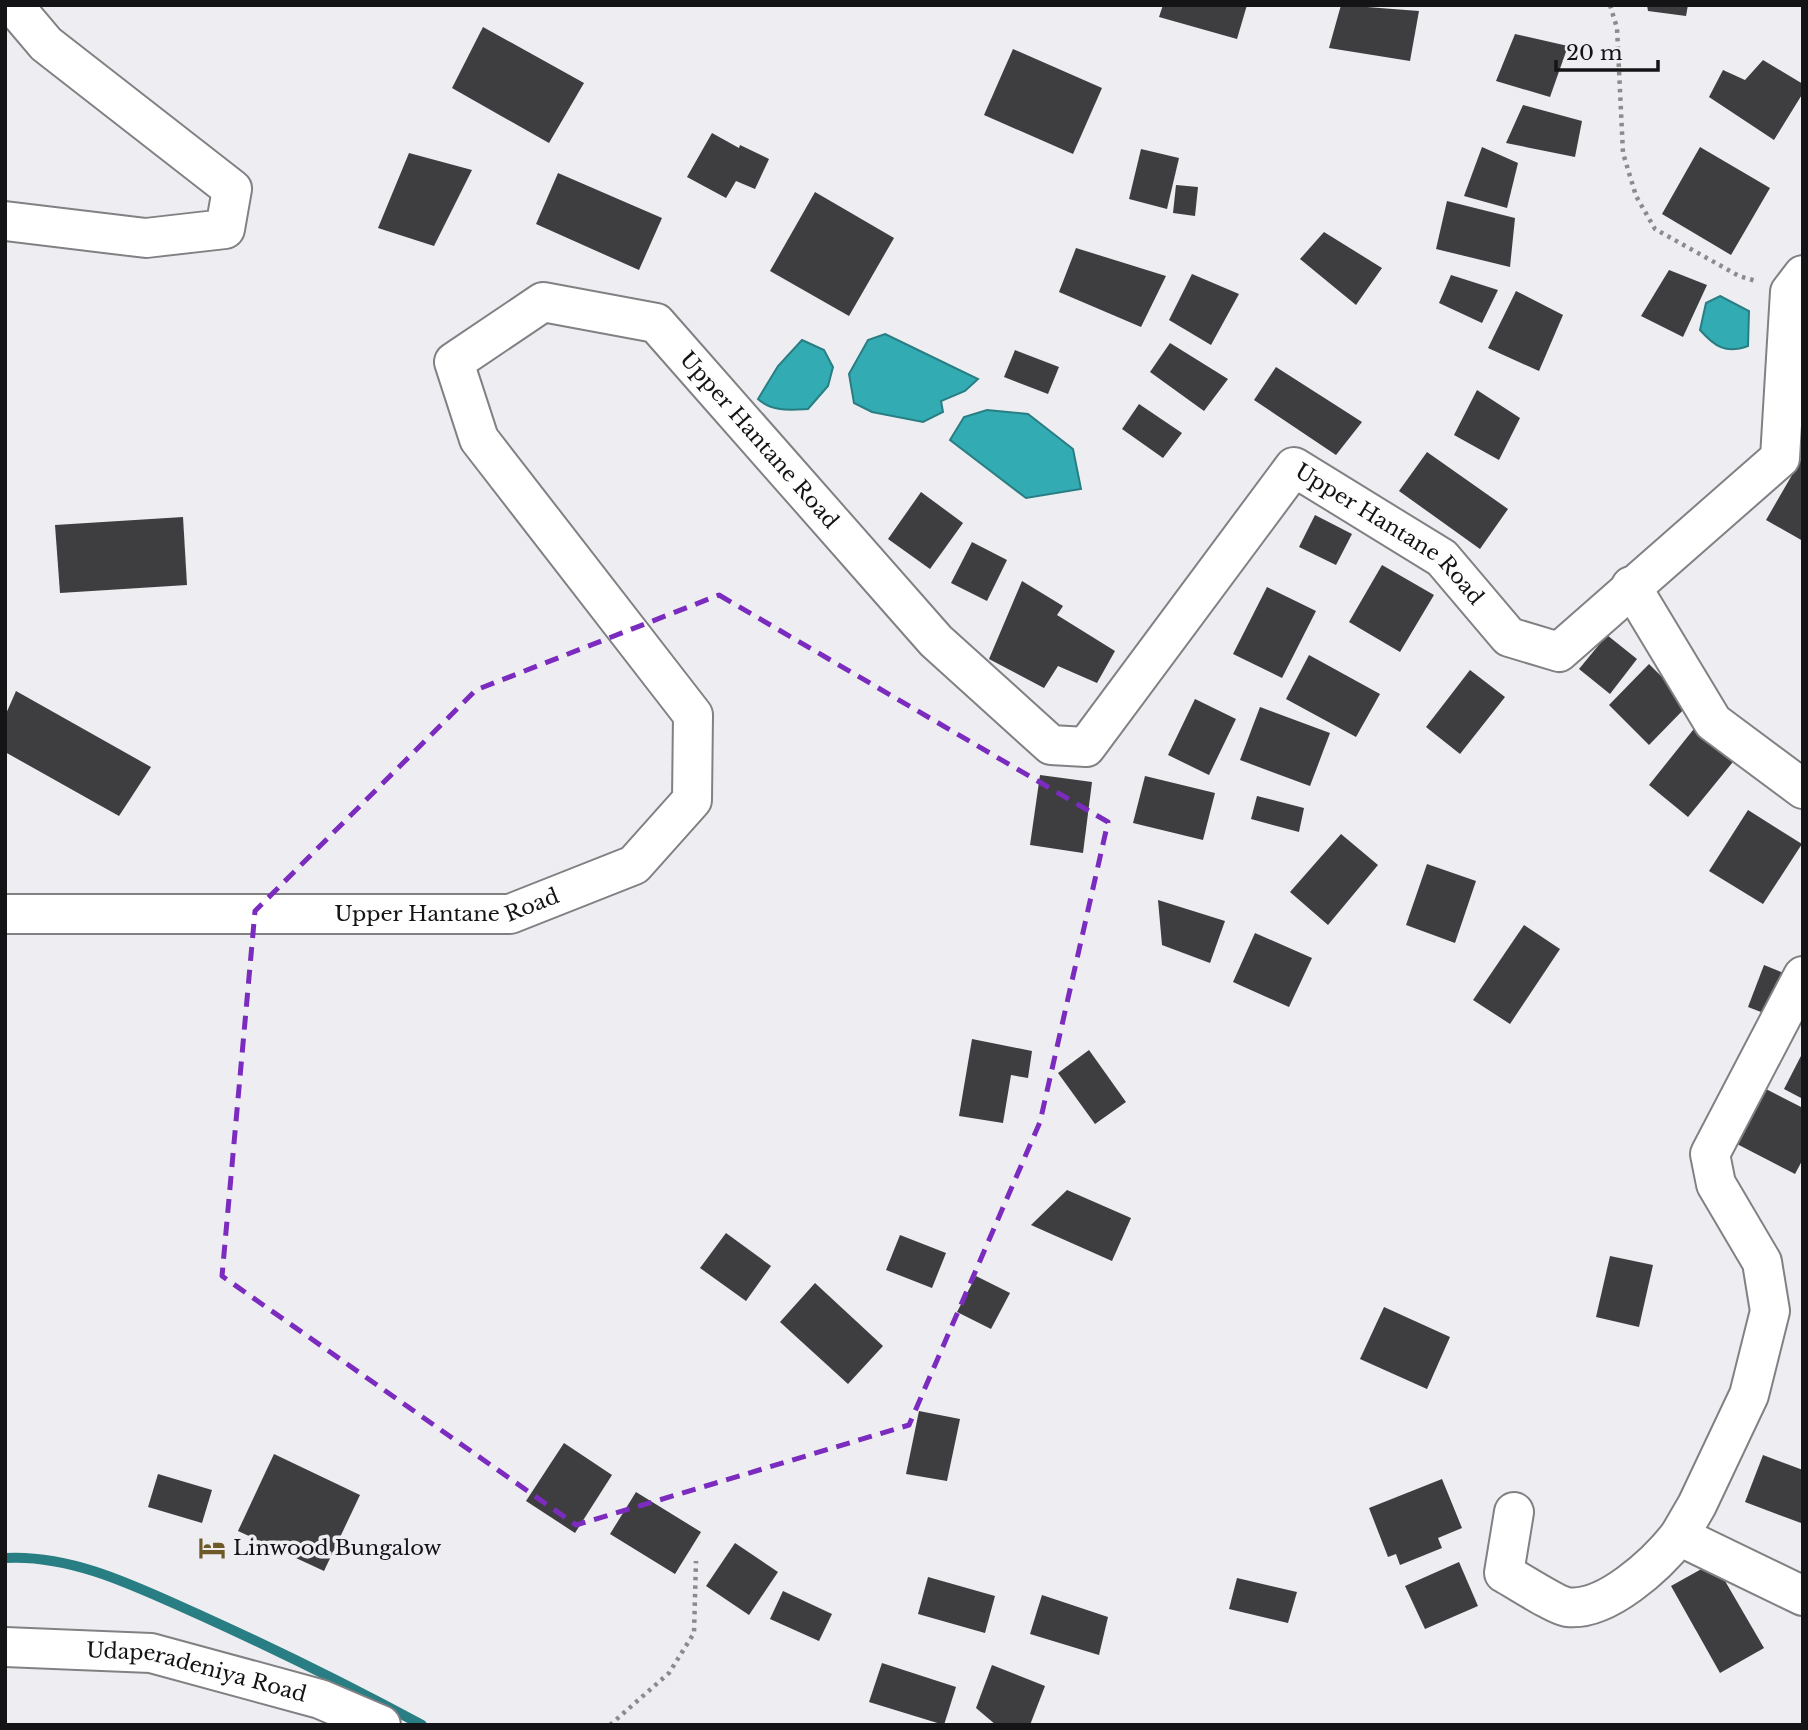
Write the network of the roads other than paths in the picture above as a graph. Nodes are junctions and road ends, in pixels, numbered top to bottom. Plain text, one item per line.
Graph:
1 (13, 5) edge
2 (5, 221) edge
3 (1796, 283) edge
4 (1631, 586) junction
5 (1803, 789) edge
6 (5, 914) edge
7 (1803, 976) edge
8 (1514, 1512) dead end
9 (1679, 1536) junction
10 (1803, 1596) edge
11 (5, 1647) edge
12 (381, 1725) edge

1 - 2 street
3 - 4 street, Upper Hantane Road
4 - 5 street
4 - 6 street, Upper Hantane Road
7 - 9 street
8 - 9 street
9 - 10 street
11 - 12 street, Udaperadeniya Road

